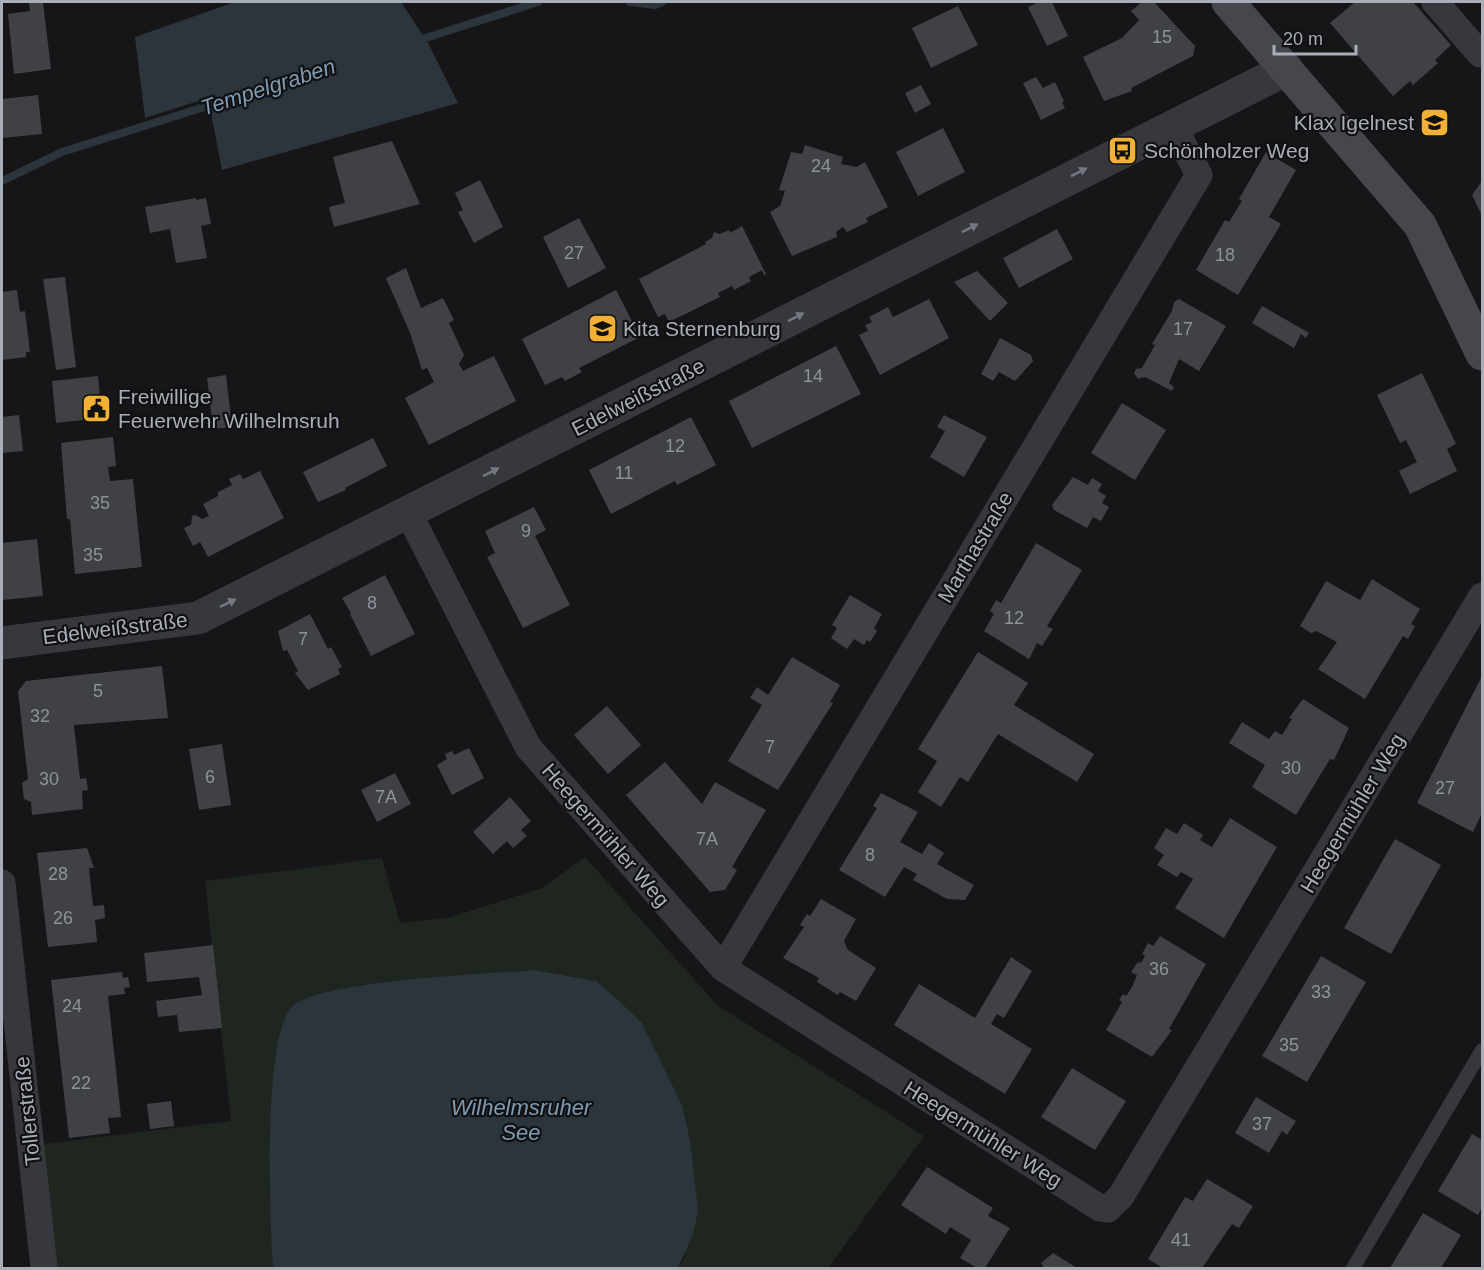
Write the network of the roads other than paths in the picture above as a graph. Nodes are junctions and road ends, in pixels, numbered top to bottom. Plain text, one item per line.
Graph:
1 (1228, 2) edge
2 (1436, 2) edge
3 (1480, 54) dead end
4 (1287, 69) junction
5 (1173, 125) junction
6 (1482, 354) edge
7 (409, 514) junction
8 (1482, 596) edge
9 (2, 643) edge
10 (2, 883) edge
11 (723, 968) junction
12 (1482, 1050) edge
13 (12, 1074) edge
14 (44, 1269) edge
15 (1353, 1269) edge

1 - 4 main road
2 - 3 street
4 - 5 street, Edelweißstraße
4 - 6 main road
7 -> 5 street, Edelweißstraße
5 - 11 street, Marthastraße
9 -> 7 street, Edelweißstraße
7 - 11 street, Heegermühler Weg
8 - 11 street, Heegermühler Weg
10 - 13 street, Tollerstraße
12 - 15 lane
13 - 14 street, Tollerstraße

